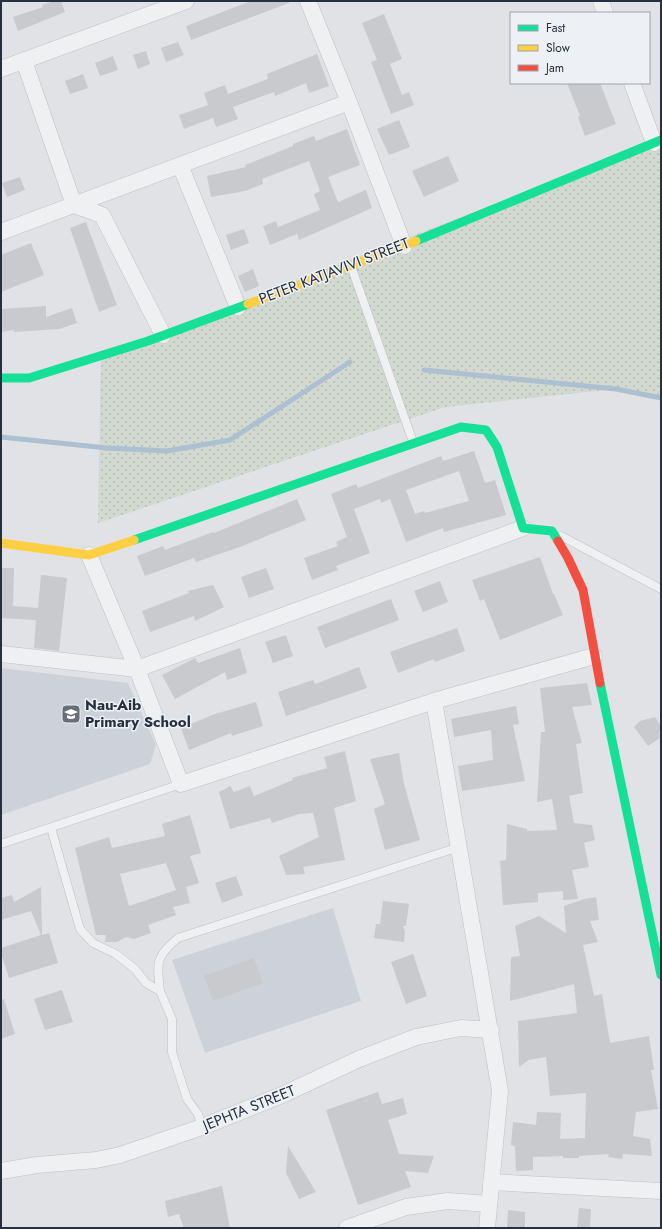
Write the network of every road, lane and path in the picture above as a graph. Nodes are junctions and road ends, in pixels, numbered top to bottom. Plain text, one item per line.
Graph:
1 (186, 1) edge
2 (308, 1) edge
3 (601, 1) edge
4 (605, 12) edge
5 (24, 61) junction
6 (1, 68) edge
7 (632, 84) edge
8 (349, 102) junction
9 (658, 142) edge
10 (180, 165) junction
11 (74, 205) junction
12 (1, 232) edge
13 (404, 246) junction
14 (351, 265) junction
15 (238, 307) junction
16 (163, 335) junction
17 (1, 378) edge
18 (413, 443) junction
19 (523, 528) junction
20 (552, 531) junction
21 (1, 543) edge
22 (89, 555) junction
23 (661, 589) edge
24 (1, 654) edge
25 (594, 656) junction
26 (137, 669) junction
27 (434, 701) junction
28 (181, 784) junction
29 (51, 828) junction
30 (1, 844) edge
31 (459, 847) junction
32 (661, 976) edge
33 (160, 991) junction
34 (490, 1030) junction
35 (202, 1127) junction
36 (1, 1171) edge
37 (491, 1182) junction
38 (661, 1191) edge
39 (489, 1204) junction
40 (347, 1228) edge
41 (487, 1228) edge

1 - 5 street
2 - 8 street
3 - 4 street
5 - 6 street
5 - 11 street
7 - 9 street
8 - 10 street
8 - 13 street
9 - 13 street, PETER KATJAVIVI STREET
10 - 11 street
10 - 15 street
11 - 12 street
11 - 16 street
13 - 14 street, PETER KATJAVIVI STREET
14 - 15 street, PETER KATJAVIVI STREET
14 - 18 lane
15 - 16 street, PETER KATJAVIVI STREET
16 - 17 street, PETER KATJAVIVI STREET
18 - 19 street
18 - 22 street
19 - 20 street
19 - 26 street
20 - 23 lane
20 - 25 street
21 - 22 street
22 - 26 street
24 - 26 street
25 - 27 street
25 - 32 street
26 - 28 street
27 - 28 street
27 - 31 street
28 - 29 lane
29 - 30 lane
29 - 33 lane
31 - 33 lane
31 - 34 street
33 - 35 lane
34 - 35 street, JEPHTA STREET
34 - 37 street
35 - 36 street, JEPHTA STREET
37 - 38 street
37 - 39 street
39 - 40 street
39 - 41 street

